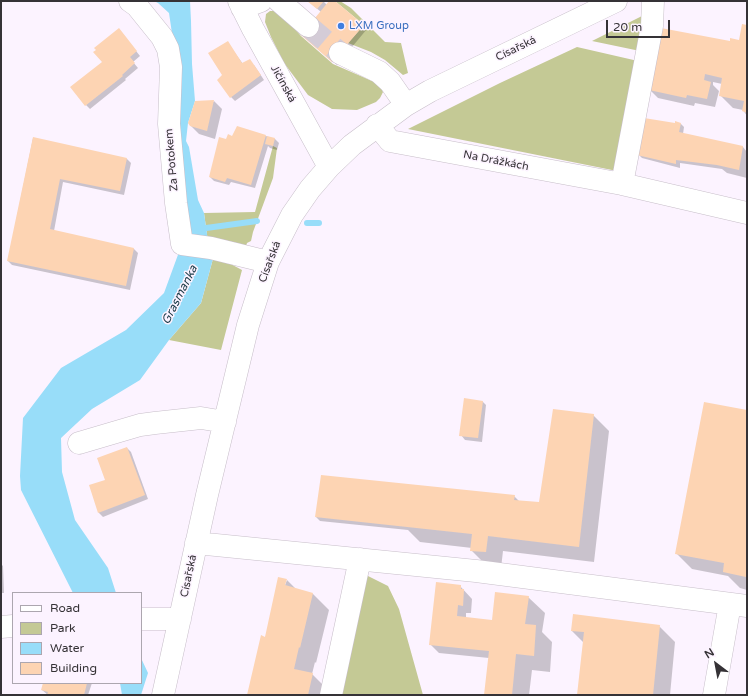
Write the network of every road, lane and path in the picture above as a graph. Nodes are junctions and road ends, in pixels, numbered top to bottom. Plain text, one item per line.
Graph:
1 (130, 1) edge
2 (280, 1) edge
3 (616, 1) edge
4 (652, 1) edge
5 (248, 3) edge
6 (308, 26) tunnel mouth
7 (340, 53) tunnel mouth
8 (406, 105) junction
9 (377, 125) junction
10 (329, 167) junction
11 (622, 184) junction
12 (747, 213) edge
13 (268, 262) junction
14 (225, 422) junction
15 (78, 443) dead end
16 (196, 543) junction
17 (360, 559) junction
18 (738, 605) edge
19 (142, 619) edge
20 (180, 619) junction
21 (12, 626) edge
22 (1, 627) edge
23 (163, 695) edge
24 (331, 695) edge
25 (714, 695) edge

1 - 13 street, Za Potokem
2 - 6 street
3 - 8 street, Císařská
4 - 11 street
5 - 10 street, Jičínská
7 - 8 street
8 - 9 street, Císařská
9 - 10 street, Císařská
9 - 11 street, Na Drážkách
10 - 13 street, Císařská
11 - 12 street, Na Drážkách
13 - 14 street, Císařská
14 - 15 street
14 - 16 street, Císařská
16 - 17 street
16 - 20 street, Císařská
17 - 18 street
17 - 24 street
18 - 25 street
19 - 20 street
20 - 23 street, Císařská
21 - 22 street

